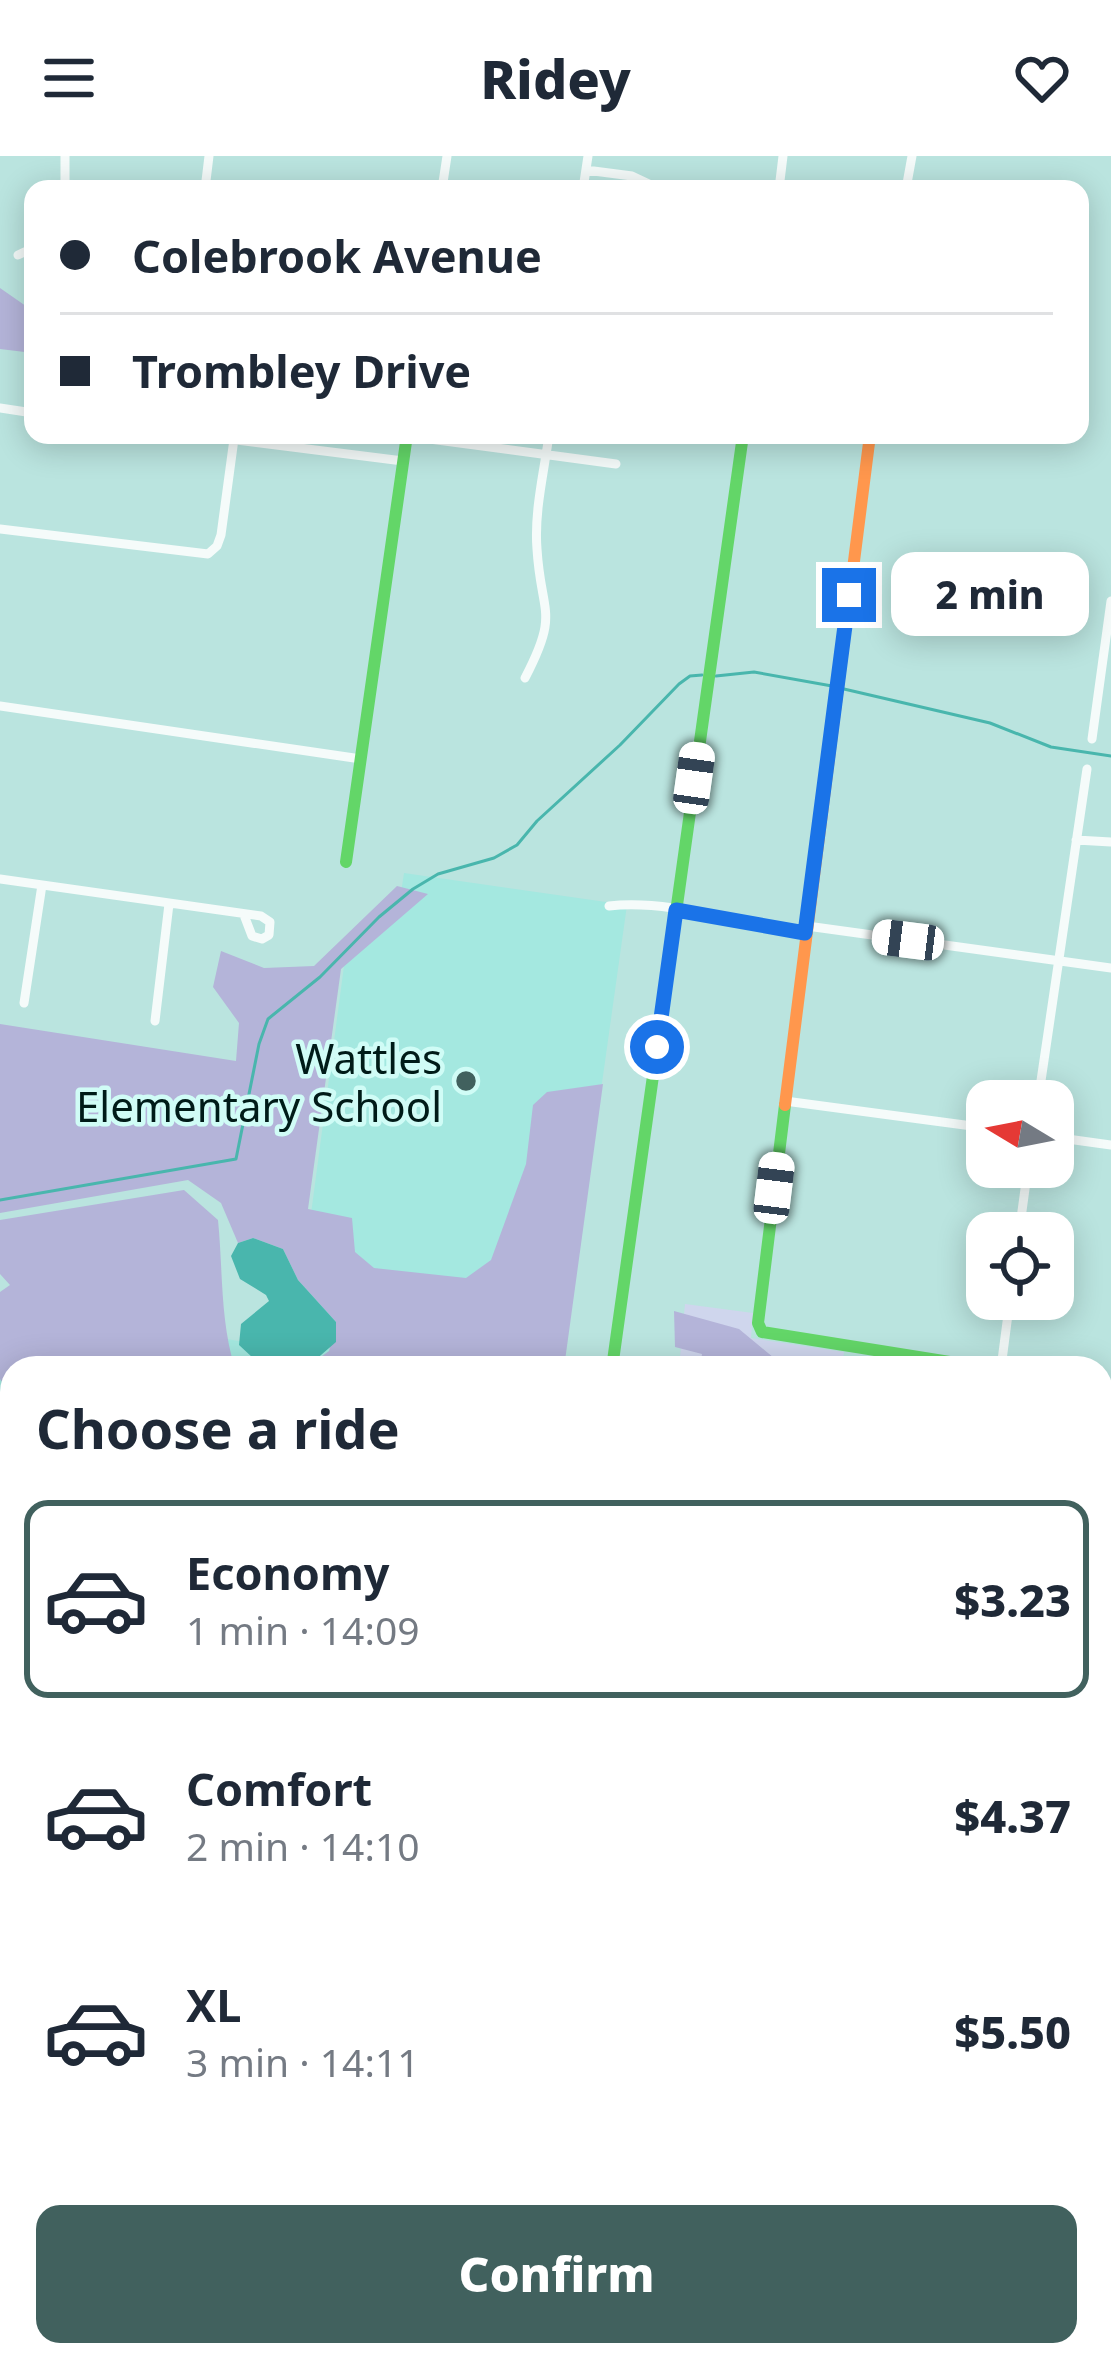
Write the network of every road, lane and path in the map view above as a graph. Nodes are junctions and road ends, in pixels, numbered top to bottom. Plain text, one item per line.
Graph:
1 (588, 156) edge
2 (586, 170) junction
3 (585, 180) edge
4 (640, 180) edge
5 (24, 252) edge
6 (18, 255) dead end
7 (233, 444) edge
8 (272, 444) edge
9 (406, 444) edge
10 (470, 444) edge
11 (548, 444) edge
12 (742, 444) edge
13 (869, 444) edge
14 (546, 455) junction
15 (403, 461) junction
16 (616, 464) dead end
17 (0, 529) edge
18 (1111, 601) edge
19 (525, 678) dead end
20 (0, 706) edge
21 (1092, 739) dead end
22 (361, 759) junction
23 (1087, 769) dead end
24 (1076, 840) junction
25 (1111, 842) edge
26 (346, 862) dead end
27 (0, 879) edge
28 (42, 885) junction
29 (169, 904) junction
30 (610, 906) dead end
31 (676, 910) junction
32 (244, 915) dead end
33 (806, 929) junction
34 (1059, 961) junction
35 (1111, 968) edge
36 (24, 1003) dead end
37 (155, 1022) dead end
38 (1041, 1080) edge
39 (785, 1101) junction
40 (966, 1125) edge
41 (1074, 1140) edge
42 (1111, 1145) edge
43 (1007, 1320) edge
44 (614, 1356) edge
45 (906, 1356) edge
46 (1003, 1356) edge

1 - 2 street
2 - 3 street
2 - 4 street
5 - 6 street
7 - 17 street
8 - 15 street
9 - 15 street
10 - 14 street
11 - 14 street
12 - 31 street
13 - 33 street
14 - 16 street
14 - 19 street
15 - 22 street
18 - 21 street
20 - 22 street
22 - 26 street
23 - 24 street
24 - 25 street
24 - 34 street
27 - 28 street
28 - 29 street
28 - 36 street
29 - 32 street
29 - 37 street
30 - 31 street
31 - 33 street
31 - 44 street
33 - 34 street
33 - 39 street
34 - 35 street
34 - 38 street
39 - 40 street
39 - 45 street
41 - 42 street
43 - 46 street

